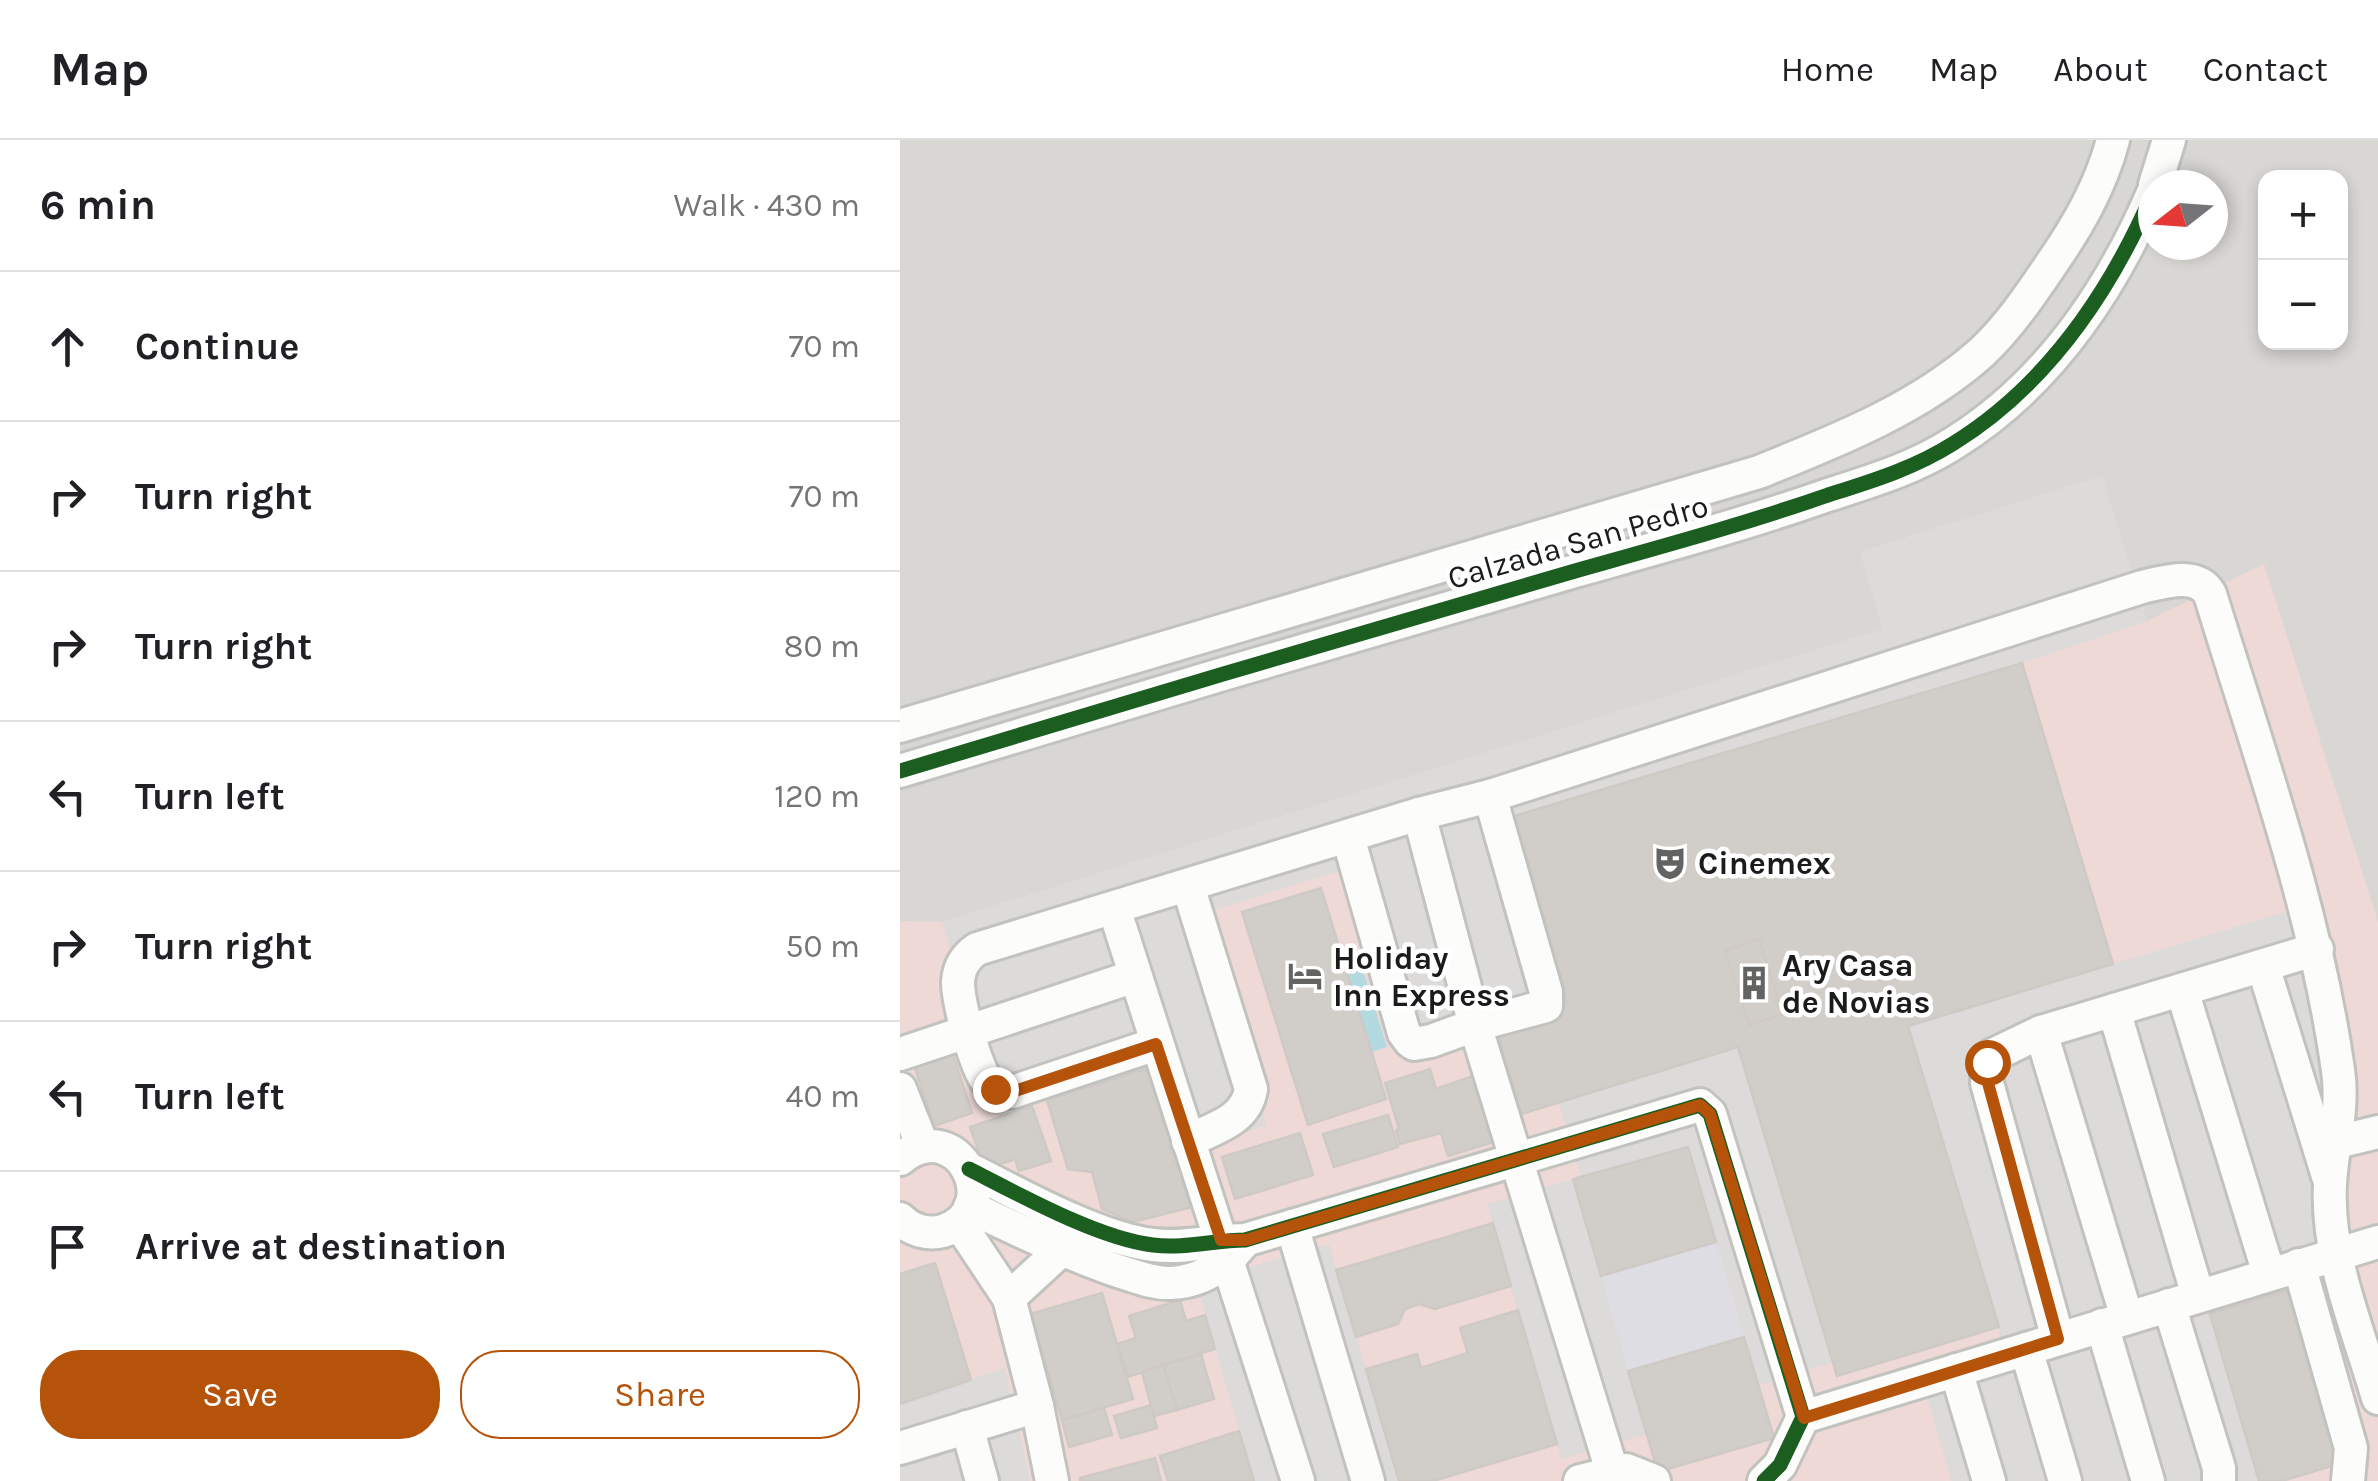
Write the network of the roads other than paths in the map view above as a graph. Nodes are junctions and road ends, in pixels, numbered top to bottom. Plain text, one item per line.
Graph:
1 (2114, 140) edge
2 (2169, 140) edge
3 (2160, 170) edge
4 (2138, 222) edge
5 (1759, 472) junction
6 (1772, 514) junction
7 (1268, 616) junction
8 (1278, 657) junction
9 (900, 726) edge
10 (900, 771) edge
11 (1490, 796) junction
12 (1419, 814) junction
13 (1348, 837) junction
14 (1188, 886) junction
15 (1114, 908) junction
16 (2318, 950) junction
17 (2263, 966) junction
18 (1135, 976) junction
19 (2182, 990) junction
20 (2114, 1010) junction
21 (1475, 1025) junction
22 (968, 1031) junction
23 (2041, 1032) junction
24 (1156, 1044) junction
25 (900, 1054) edge
26 (900, 1089) edge
27 (2378, 1132) edge
28 (1188, 1141) junction
29 (2337, 1142) junction
30 (911, 1153) edge
31 (1517, 1160) junction
32 (968, 1169) junction
33 (2330, 1184) junction
34 (964, 1215) junction
35 (902, 1223) edge
36 (1292, 1226) junction
37 (2378, 1242) edge
38 (1232, 1247) junction
39 (1060, 1252) junction
40 (2336, 1254) junction
41 (2284, 1269) junction
42 (1008, 1298) junction
43 (2184, 1300) junction
44 (2114, 1322) junction
45 (2058, 1339) junction
46 (2026, 1349) junction
47 (1956, 1370) junction
48 (2378, 1398) edge
49 (1037, 1406) junction
50 (1804, 1418) junction
51 (966, 1427) junction
52 (900, 1448) edge
53 (1612, 1471) junction
54 (982, 1481) edge
55 (1052, 1481) edge
56 (1298, 1481) edge
57 (1368, 1481) edge
58 (1580, 1481) edge
59 (1654, 1481) edge
60 (1764, 1481) edge
61 (1989, 1481) edge
62 (2065, 1481) edge
63 (2148, 1481) edge
64 (2219, 1481) edge
65 (2348, 1481) edge

1 - 5 street, Calzada San Pedro
2 - 3 street
4 - 6 street, Calzada San Pedro
5 - 6 street
5 - 7 street, Calzada San Pedro
6 - 8 street, Calzada San Pedro
7 - 8 street
7 - 9 street, Calzada San Pedro
8 - 10 street, Calzada San Pedro
11 - 12 street
11 - 16 street
11 - 21 street
12 - 13 street
12 - 21 street
13 - 14 street
13 - 21 street
14 - 15 street
14 - 28 street
15 - 18 street
15 - 22 street
16 - 17 street
16 - 29 street
17 - 19 street
17 - 33 street
18 - 22 street
18 - 24 street
19 - 20 street
19 - 41 street
20 - 23 street
20 - 43 street
21 - 31 street
22 - 24 street
22 - 25 street
23 - 44 street
23 - 45 street
24 - 28 street
26 - 30 street
27 - 29 street
28 - 38 street
29 - 33 street
30 - 32 street
31 - 36 street
31 - 50 street
31 - 53 street
32 - 34 street
32 - 38 street
33 - 40 street
34 - 35 street
34 - 39 street
34 - 42 street
36 - 38 street
36 - 57 street
37 - 40 street
38 - 39 street
38 - 56 street
39 - 42 street
40 - 41 street
40 - 48 street
41 - 43 street
41 - 65 street
42 - 49 street
43 - 44 street
43 - 64 street
44 - 45 street
44 - 63 street
45 - 46 street
46 - 47 street
46 - 62 street
47 - 50 street
47 - 61 street
49 - 51 street
49 - 55 street
50 - 60 street
51 - 52 street
51 - 54 street
53 - 58 street
53 - 59 street

